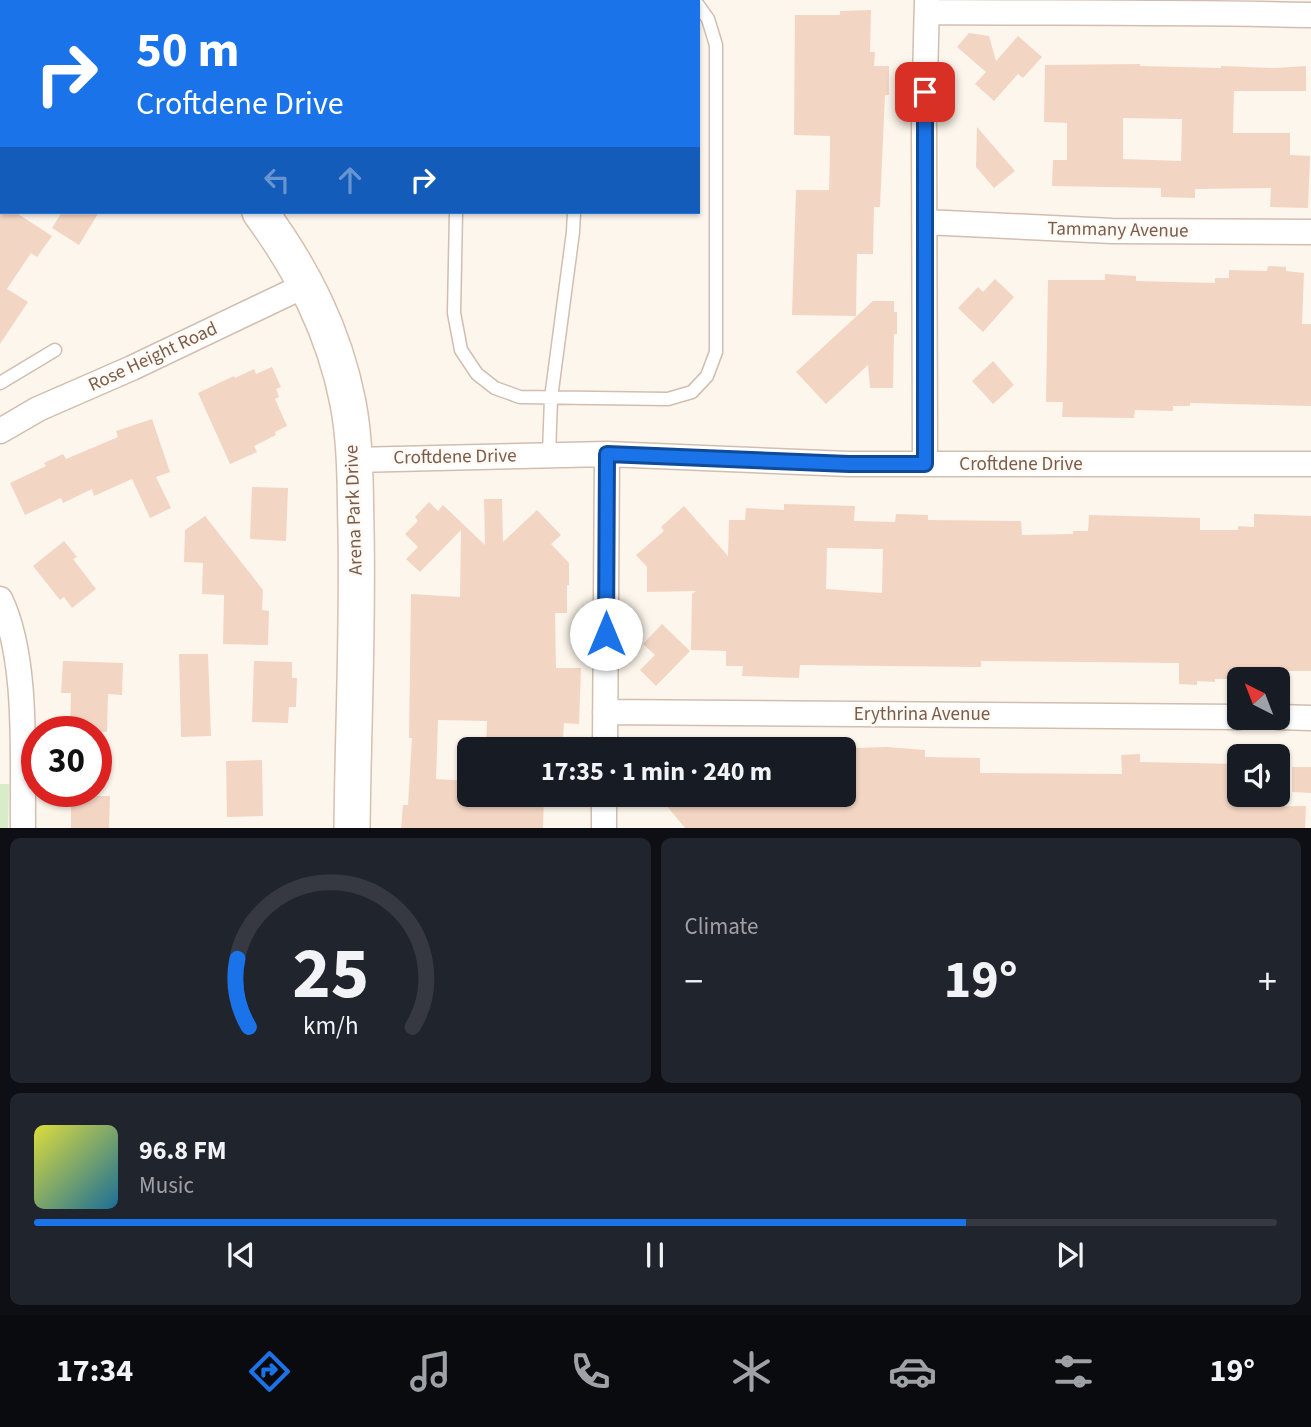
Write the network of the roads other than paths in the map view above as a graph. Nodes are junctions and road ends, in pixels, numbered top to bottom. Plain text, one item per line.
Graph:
1 (1142, 5) edge
2 (927, 6) edge
3 (700, 8) edge
4 (1311, 15) edge
5 (261, 214) edge
6 (456, 214) edge
7 (574, 214) edge
8 (925, 222) junction
9 (1311, 232) edge
10 (307, 284) junction
11 (55, 350) dead end
12 (0, 383) edge
13 (551, 398) junction
14 (0, 431) edge
15 (607, 454) junction
16 (549, 455) junction
17 (354, 460) junction
18 (925, 464) junction
19 (1311, 464) edge
20 (0, 599) edge
21 (605, 712) junction
22 (1227, 717) edge
23 (1290, 717) edge
24 (1311, 718) edge
25 (605, 737) edge
26 (604, 807) edge
27 (23, 828) edge
28 (352, 828) edge
29 (604, 828) edge

1 - 2 street
1 - 4 street
2 - 8 street
3 - 13 lane
5 - 10 street, Arena Park Drive
6 - 13 lane
7 - 13 lane
8 - 9 street, Tammany Avenue
8 - 18 street
10 - 14 street, Rose Height Road
10 - 17 street, Arena Park Drive
11 - 12 lane
13 - 16 lane
15 - 16 street, Croftdene Drive
15 - 18 street, Croftdene Drive
15 - 21 street
16 - 17 street, Croftdene Drive
17 - 28 street, Arena Park Drive
18 - 19 street, Croftdene Drive
20 - 27 street
21 - 22 street, Erythrina Avenue
21 - 25 street
23 - 24 street
26 - 29 street

